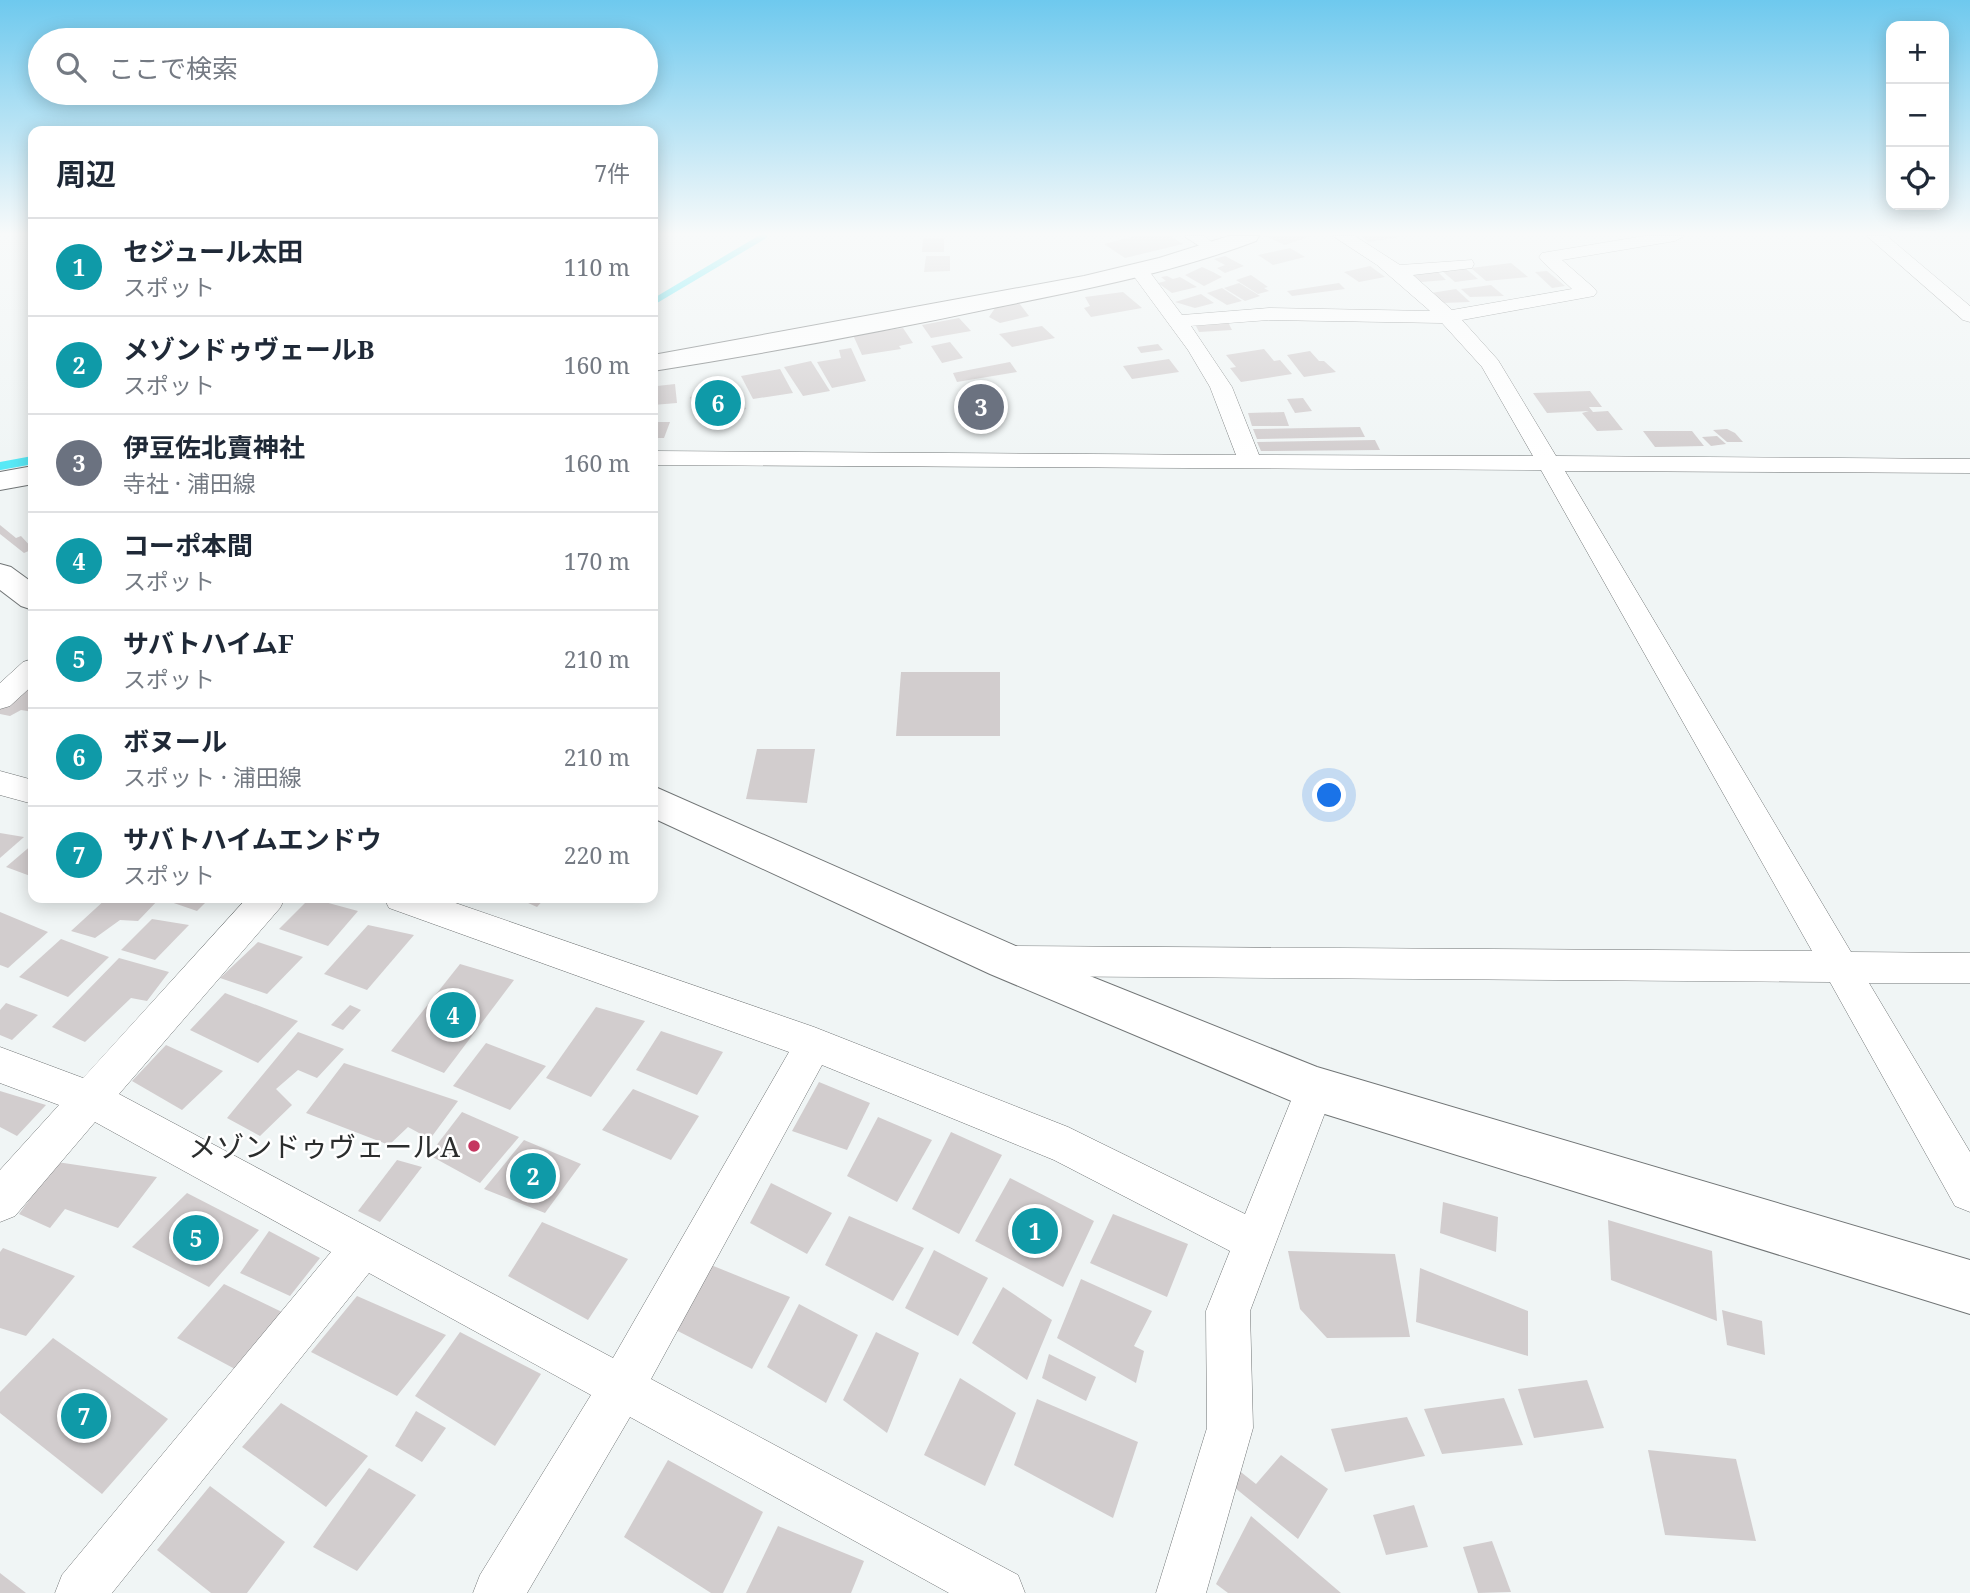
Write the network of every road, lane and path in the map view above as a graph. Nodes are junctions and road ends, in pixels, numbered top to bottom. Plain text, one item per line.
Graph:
1 (944, 310) edge
2 (1167, 310) edge
3 (1440, 310) edge
4 (1485, 310) edge
5 (1448, 317) junction
6 (1175, 321) junction
7 (658, 362) edge
8 (658, 458) edge
9 (1250, 462) junction
10 (1550, 464) junction
11 (1970, 466) edge
12 (28, 476) edge
13 (0, 481) edge
14 (0, 574) edge
15 (28, 595) edge
16 (28, 674) edge
17 (0, 699) edge
18 (0, 783) edge
19 (28, 791) edge
20 (658, 803) edge
21 (264, 903) edge
22 (415, 903) edge
23 (1005, 961) junction
24 (1841, 967) junction
25 (1970, 968) edge
26 (814, 1044) junction
27 (0, 1065) edge
28 (1315, 1089) junction
29 (90, 1099) junction
30 (1970, 1191) edge
31 (0, 1202) edge
32 (1256, 1242) junction
33 (363, 1247) junction
34 (1970, 1287) edge
35 (622, 1387) junction
36 (974, 1586) edge
37 (80, 1593) edge
38 (498, 1593) edge
39 (1181, 1593) edge

1 - 7 street
2 - 6 street
3 - 5 street
4 - 5 street
5 - 6 street
5 - 10 street
6 - 9 street
8 - 9 street
9 - 10 street
10 - 11 street
10 - 24 street
12 - 13 street
14 - 15 street
16 - 17 street
18 - 19 street
20 - 23 street
21 - 29 street
22 - 26 street
23 - 24 street
23 - 28 street
24 - 25 street
24 - 30 street
26 - 32 street
26 - 35 street
27 - 29 street
28 - 32 street
28 - 34 street
29 - 31 street
29 - 33 street
32 - 39 street
33 - 35 street
33 - 37 street
35 - 36 street
35 - 38 street

